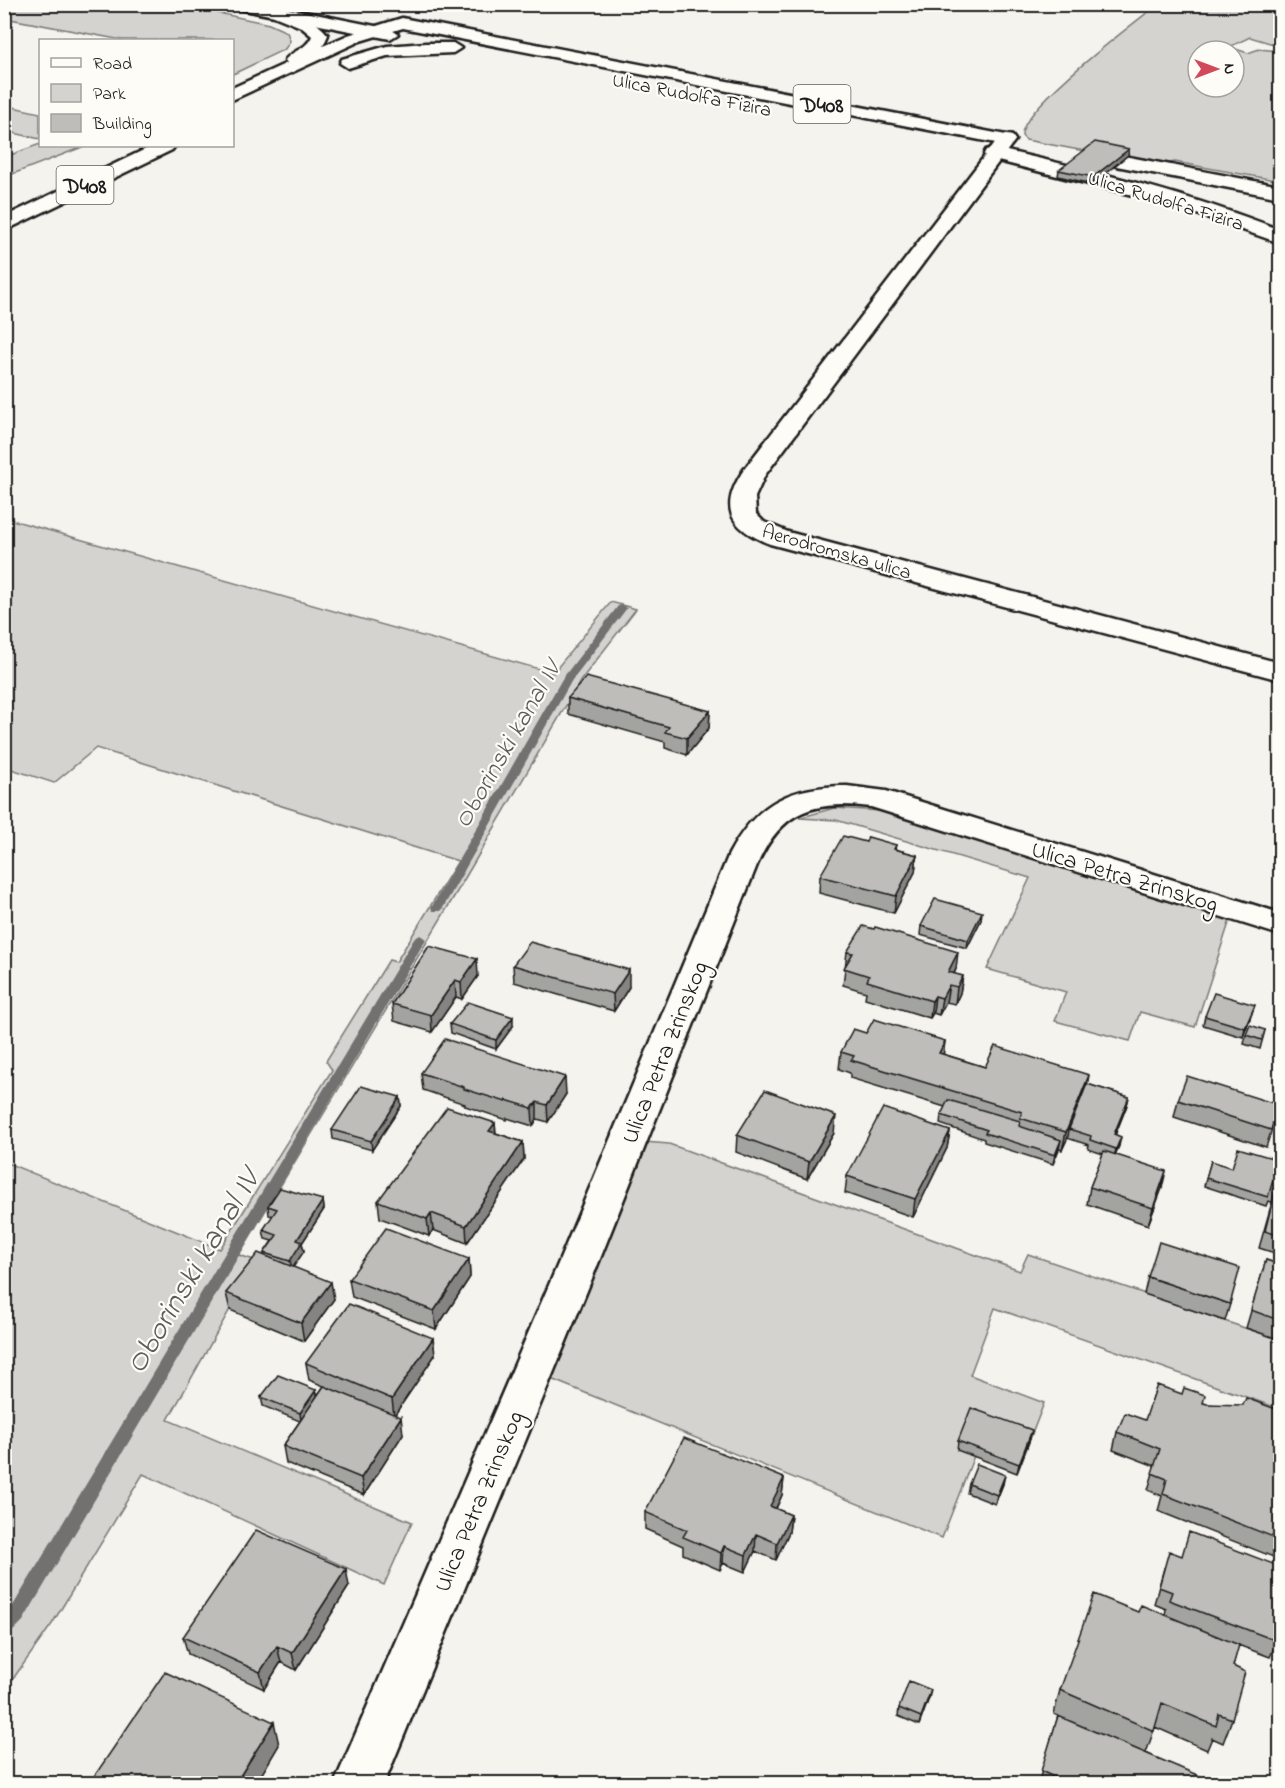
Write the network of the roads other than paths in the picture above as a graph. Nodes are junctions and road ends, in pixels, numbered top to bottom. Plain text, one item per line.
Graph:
1 (239, 4) edge
2 (305, 4) edge
3 (280, 13) junction
4 (396, 29) junction
5 (373, 31) junction
6 (458, 48) junction
7 (336, 68) dead end
8 (266, 79) junction
9 (234, 94) edge
10 (234, 112) edge
11 (1039, 146) dead end
12 (164, 147) edge
13 (1000, 147) junction
14 (1083, 154) edge
15 (1281, 192) edge
16 (4, 225) edge
17 (1281, 237) edge
18 (1281, 672) edge
19 (1281, 924) edge
20 (358, 1784) edge

1 - 3 main road
2 - 4 main road, Ulica Rudolfa Fizira
3 - 5 main road
3 - 8 main road
4 - 5 main road, D408
4 - 6 main road, Ulica Rudolfa Fizira / D408
4 - 10 main road
4 - 13 main road, Ulica Rudolfa Fizira / D408
5 - 8 main road, D408
6 - 7 main road
6 - 13 main road, Ulica Rudolfa Fizira / D408
8 - 9 main road, D408
11 - 13 main road, Ulica Rudolfa Fizira
12 - 16 main road, D408
13 - 17 main road, Ulica Rudolfa Fizira
13 - 18 main road, Aerodromska ulica
14 - 15 main road, Ulica Rudolfa Fizira
19 - 20 main road, Ulica Petra Zrinskog

